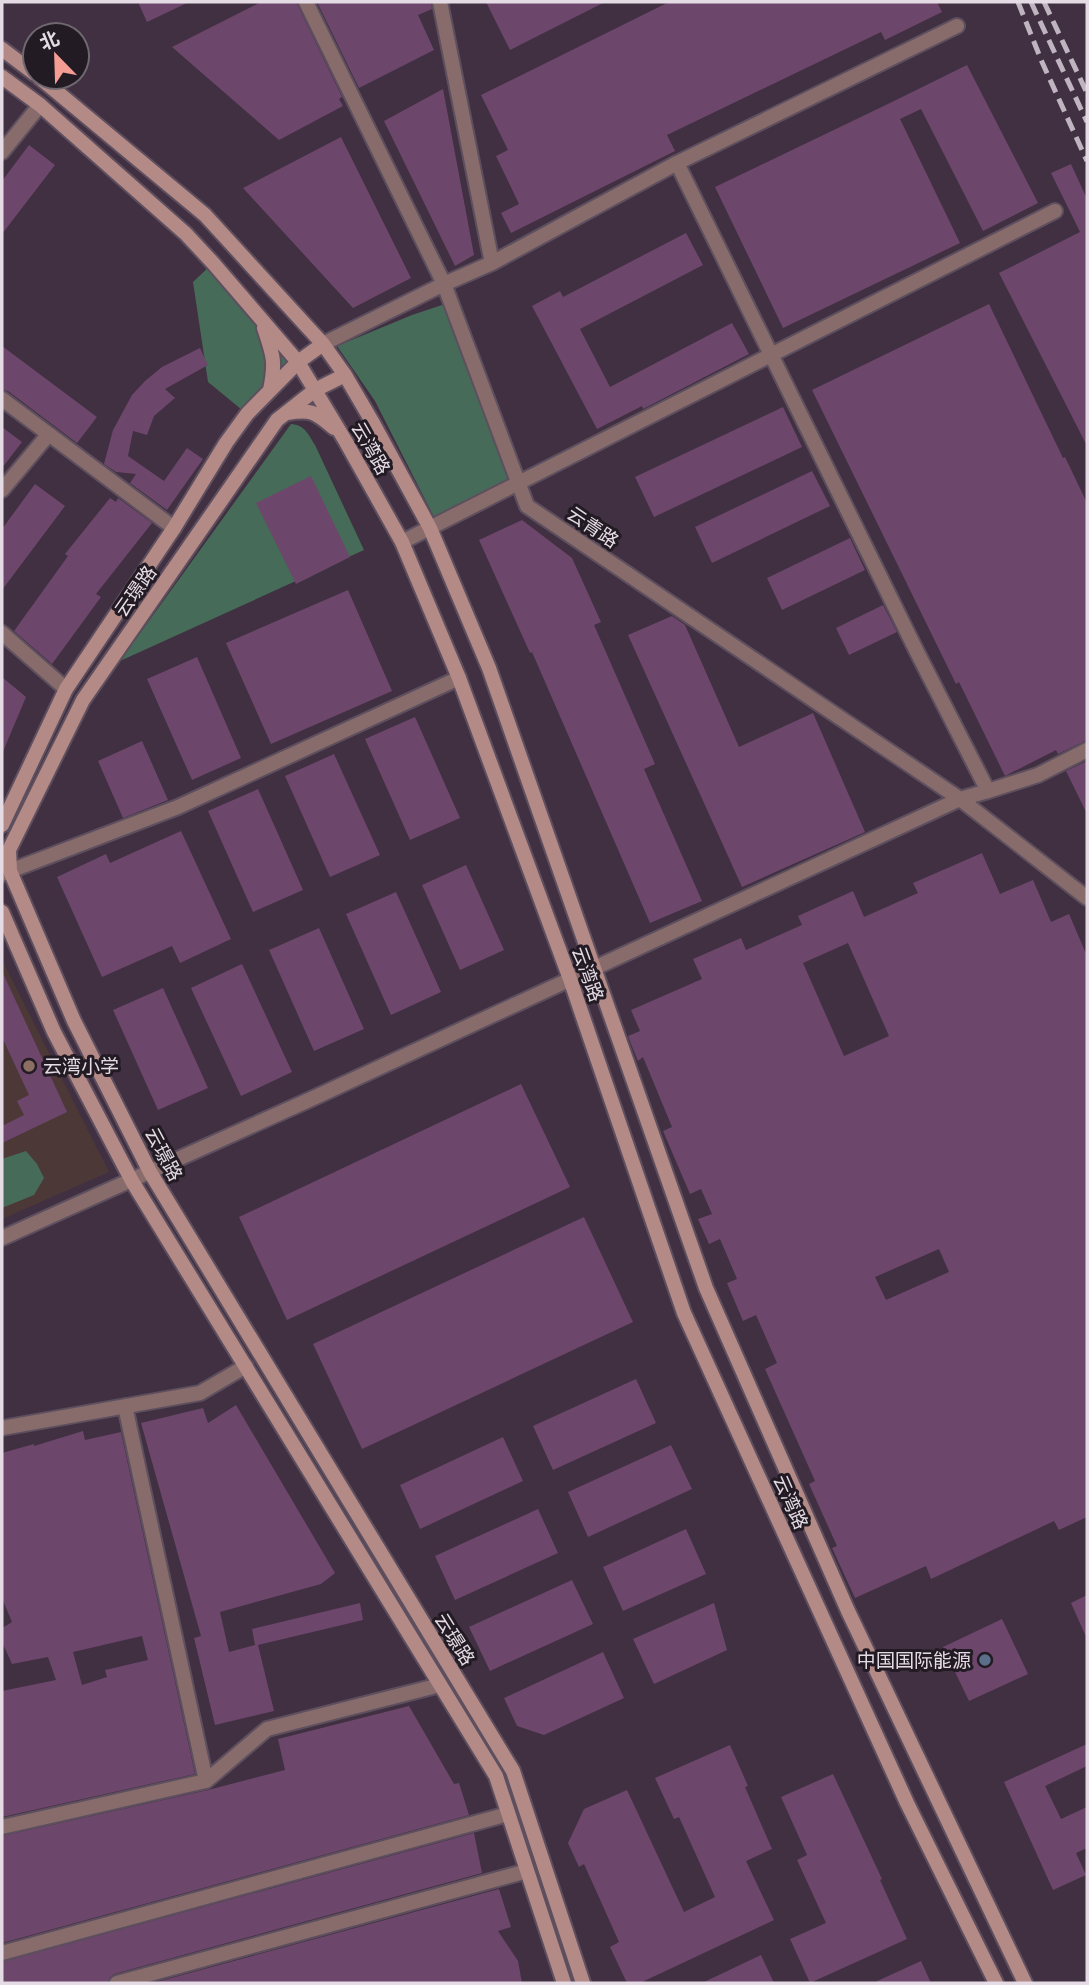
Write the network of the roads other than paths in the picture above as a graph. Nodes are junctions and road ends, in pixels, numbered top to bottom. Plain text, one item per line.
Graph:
1 (306, 2) edge
2 (440, 2) edge
3 (957, 26) dead end
4 (2, 49) edge
5 (21, 64) edge
6 (2, 76) edge
7 (55, 91) edge
8 (40, 105) junction
9 (2, 152) edge
10 (677, 163) junction
11 (1055, 211) dead end
12 (492, 263) junction
13 (444, 284) junction
14 (262, 320) junction
15 (323, 345) junction
16 (771, 355) junction
17 (298, 362) junction
18 (345, 375) junction
19 (315, 390) junction
20 (269, 391) junction
21 (2, 399) edge
22 (285, 414) junction
23 (341, 434) junction
24 (48, 435) junction
25 (519, 482) junction
26 (2, 490) edge
27 (174, 528) junction
28 (430, 528) junction
29 (402, 542) junction
30 (2, 633) edge
31 (459, 678) junction
32 (66, 689) junction
33 (1087, 750) edge
34 (988, 791) junction
35 (960, 799) junction
36 (2, 825) edge
37 (6, 873) edge
38 (1087, 898) edge
39 (2, 912) edge
40 (594, 968) junction
41 (570, 979) junction
42 (150, 1172) junction
43 (132, 1181) junction
44 (2, 1238) edge
45 (246, 1366) junction
46 (125, 1406) junction
47 (2, 1428) edge
48 (440, 1685) junction
49 (206, 1781) junction
50 (508, 1814) junction
51 (2, 1827) edge
52 (527, 1871) junction
53 (2, 1953) edge
54 (117, 1983) edge
55 (564, 1983) edge
56 (583, 1983) edge
57 (996, 1983) edge
58 (1026, 1983) edge

1 - 13 street, 云青路
2 - 12 street
3 - 10 street
4 - 5 main road, 云湾路
6 - 8 main road, 云湾路
7 - 15 main road, 云湾路
8 - 9 street
8 - 14 main road, 云湾路
10 - 12 street
10 - 16 street
11 - 16 street
12 - 13 street
13 - 15 street
13 - 25 street, 云青路
14 - 17 main road, 云湾路
14 - 20 main road
15 - 17 main road, 云璟路
15 - 18 main road, 云湾路
16 - 25 street
16 - 34 street
17 - 19 main road, 云湾路
17 - 20 main road, 云璟路
18 - 19 main road, 云璟路
18 - 28 main road, 云湾路
19 - 22 main road, 云璟路
19 - 23 main road, 云湾路
20 - 27 main road, 云璟路
21 - 24 street
22 - 23 main road
22 - 37 main road, 云璟路
23 - 29 main road, 云湾路
24 - 26 street
24 - 27 street
25 - 28 street
25 - 35 street, 云青路
27 - 32 main road, 云璟路
28 - 29 street
28 - 40 main road, 云湾路
29 - 31 main road, 云湾路
30 - 32 street
31 - 37 street
31 - 41 main road, 云湾路
32 - 36 main road, 云璟路
33 - 34 street
34 - 35 street
35 - 38 street, 云青路
35 - 40 street
37 - 42 main road, 云璟路
39 - 43 main road, 云璟路
40 - 41 street
40 - 58 main road, 云湾路
41 - 42 street
41 - 57 main road, 云湾路
42 - 43 street
42 - 56 main road, 云璟路
43 - 44 street
43 - 45 main road, 云璟路
45 - 46 street
45 - 48 main road, 云璟路
46 - 47 street
46 - 49 street
48 - 49 street
48 - 50 main road, 云璟路
49 - 51 street
50 - 52 main road, 云璟路
50 - 53 street
52 - 54 street
52 - 55 main road, 云璟路

